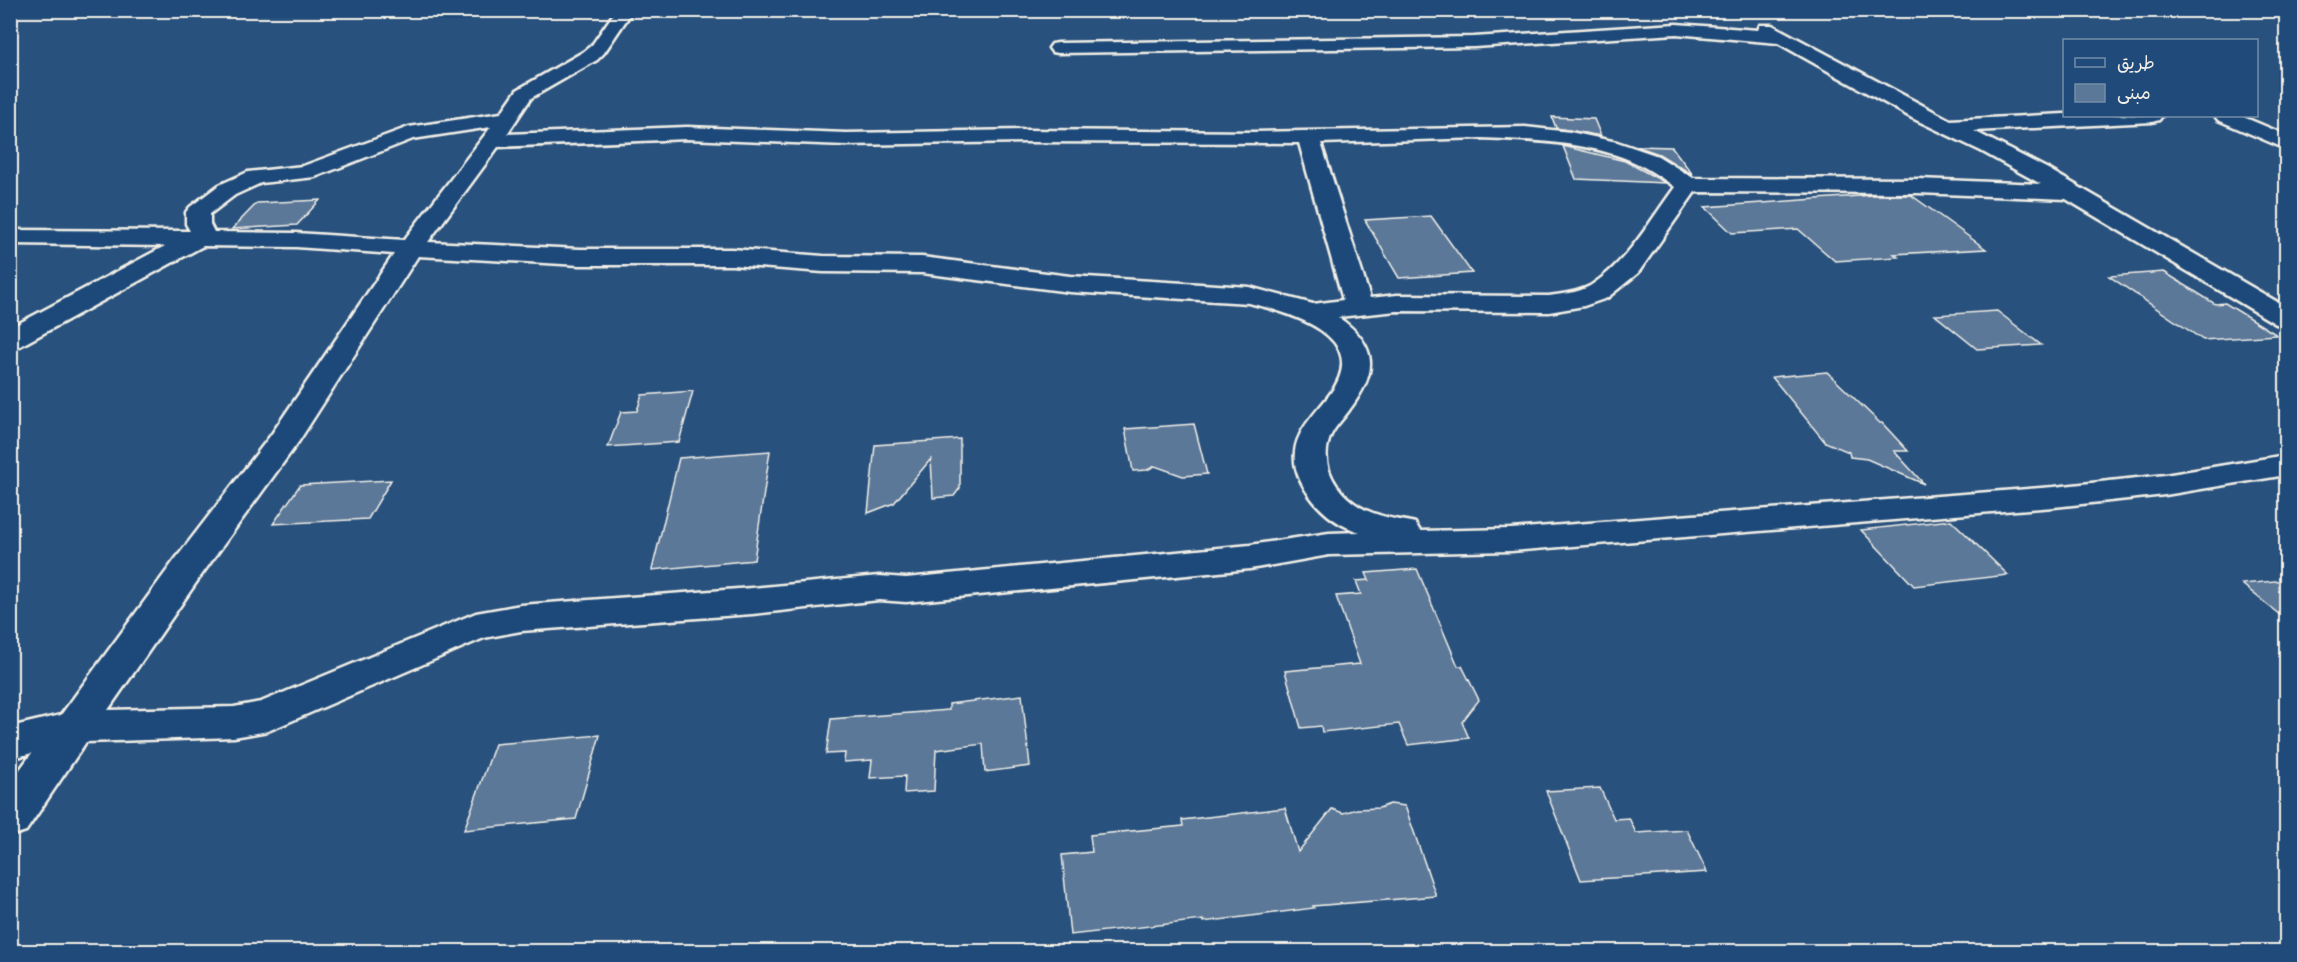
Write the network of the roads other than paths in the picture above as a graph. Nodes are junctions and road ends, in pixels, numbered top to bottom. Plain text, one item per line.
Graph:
1 (625, 10) edge
2 (1738, 15) dead end
3 (1785, 38) junction
4 (1058, 48) dead end
5 (2132, 117) edge
6 (2227, 117) edge
7 (1948, 126) junction
8 (499, 129) junction
9 (1308, 136) junction
10 (2286, 143) edge
11 (1688, 185) junction
12 (2071, 192) junction
13 (10, 237) edge
14 (198, 239) junction
15 (411, 248) junction
16 (1359, 308) junction
17 (1311, 312) junction
18 (2286, 318) edge
19 (10, 340) edge
20 (2286, 465) edge
21 (1510, 540) junction
22 (76, 727) junction
23 (10, 743) edge
24 (10, 818) edge

1 - 8 street
2 - 3 street
3 - 4 street
3 - 7 street
5 - 7 street
6 - 10 street
7 - 12 street
8 - 9 street
8 - 14 street
8 - 15 street
9 - 11 street
9 - 16 street
11 - 12 street
11 - 16 street
12 - 18 street
13 - 14 street
14 - 15 street
14 - 19 street
15 - 17 street
15 - 22 street
16 - 17 street
17 - 21 street
20 - 21 street
21 - 22 street
22 - 23 street
22 - 24 street

